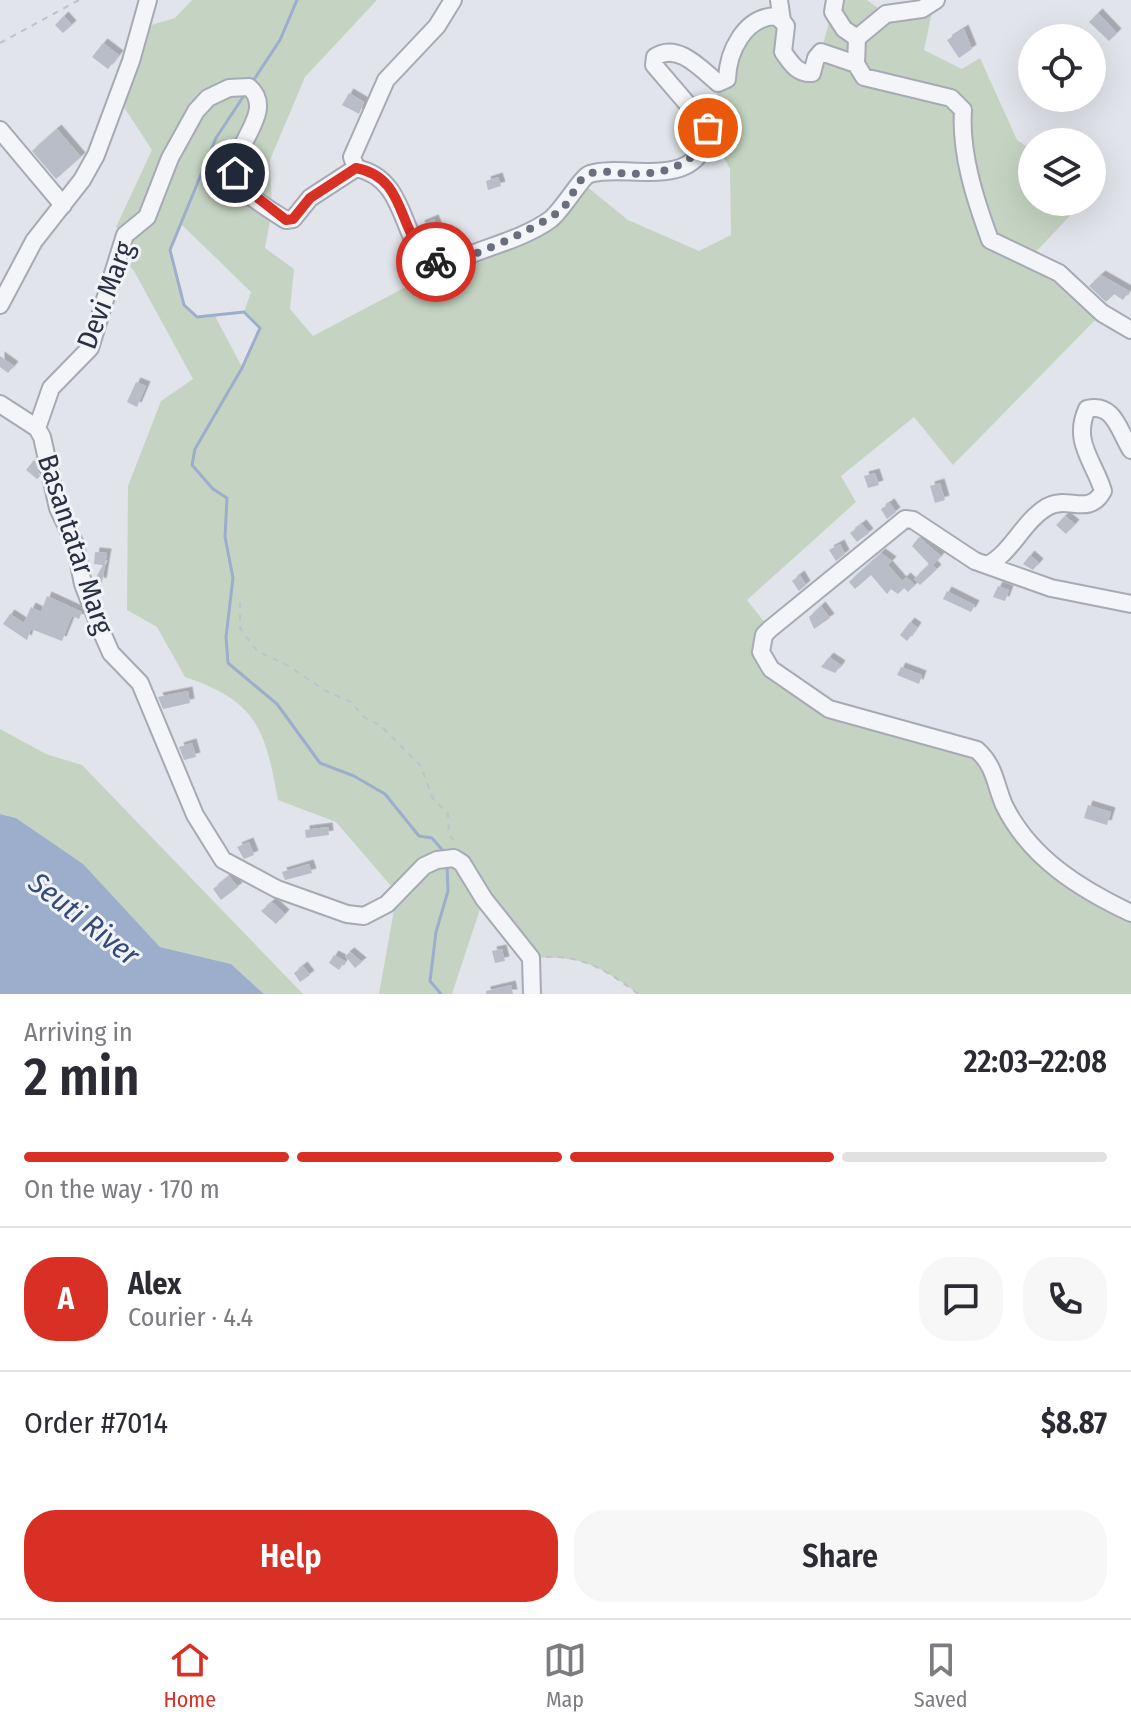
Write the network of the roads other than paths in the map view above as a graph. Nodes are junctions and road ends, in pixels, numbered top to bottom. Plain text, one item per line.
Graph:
1 (148, 0) edge
2 (453, 0) edge
3 (779, 0) edge
4 (835, 0) edge
5 (936, 0) edge
6 (782, 21) junction
7 (857, 38) junction
8 (856, 64) junction
9 (0, 130) edge
10 (356, 168) junction
11 (63, 205) junction
12 (0, 305) edge
13 (1131, 330) edge
14 (0, 404) edge
15 (37, 428) junction
16 (1131, 450) edge
17 (987, 565) junction
18 (1131, 604) edge
19 (1131, 913) edge
20 (532, 994) edge

1 - 11 street
2 - 10 street
3 - 6 street
4 - 7 street
5 - 7 street
6 - 8 street
6 - 10 street
7 - 8 street
8 - 13 street
9 - 11 street
10 - 15 street, Devi Marg
11 - 12 street
14 - 15 street, Basantatar Marg
15 - 20 street, Basantatar Marg
16 - 17 street
17 - 18 street
17 - 19 street

